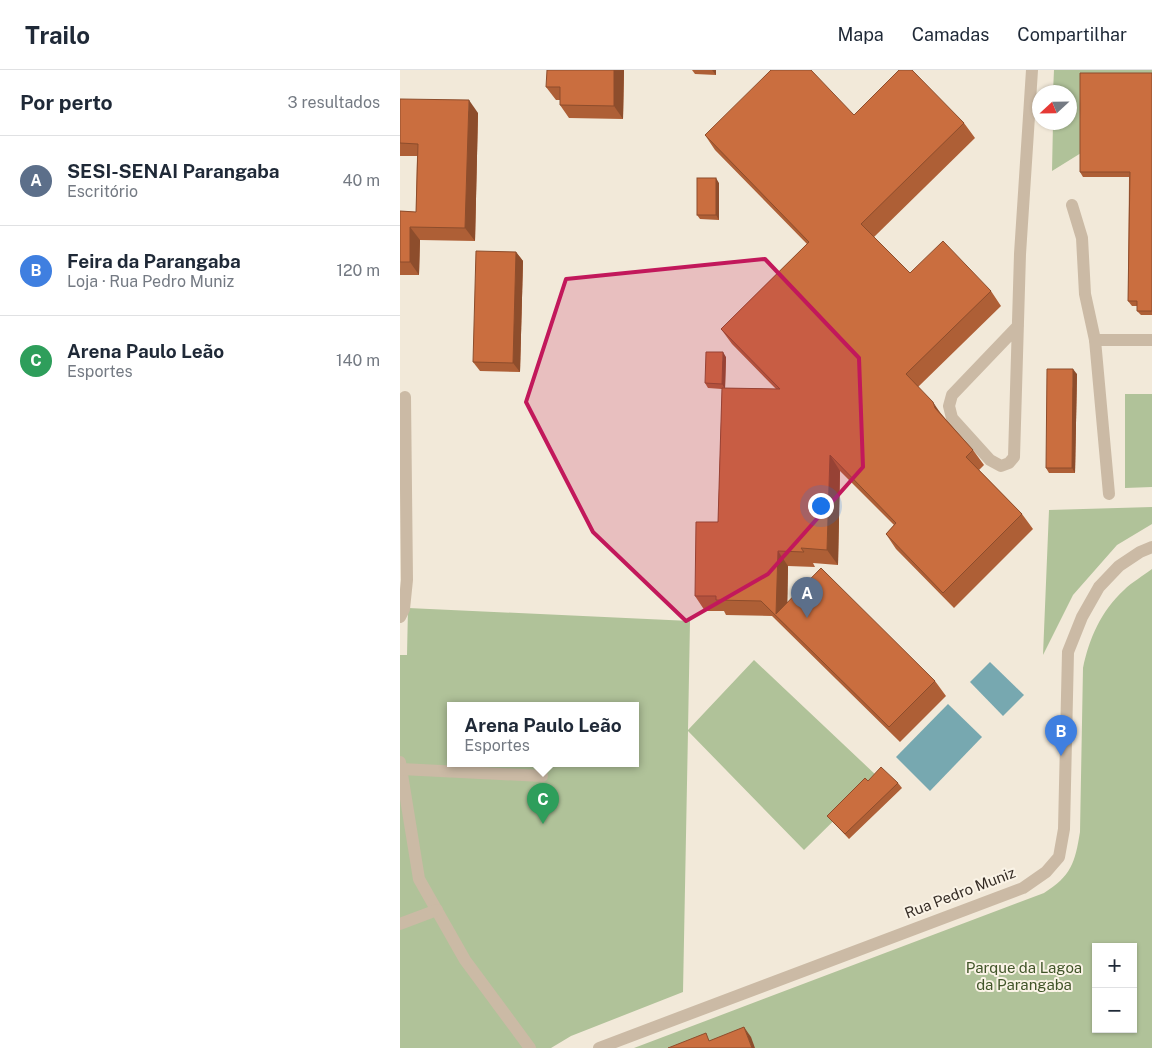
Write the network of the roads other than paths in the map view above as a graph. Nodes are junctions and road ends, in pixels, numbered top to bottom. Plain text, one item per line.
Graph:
1 (1032, 70) edge
2 (1072, 206) dead end
3 (1018, 326) junction
4 (1095, 340) junction
5 (1152, 340) edge
6 (405, 397) dead end
7 (1110, 494) dead end
8 (1152, 547) edge
9 (400, 617) edge
10 (401, 766) edge
11 (542, 776) dead end
12 (436, 910) junction
13 (400, 924) edge
14 (530, 1048) edge
15 (599, 1048) edge

1 - 3 street
2 - 4 street
3 - 3 street
4 - 5 street
4 - 7 street
6 - 9 street
8 - 15 street, Rua Pedro Muniz
10 - 11 street
10 - 12 street
12 - 13 street
12 - 14 street

